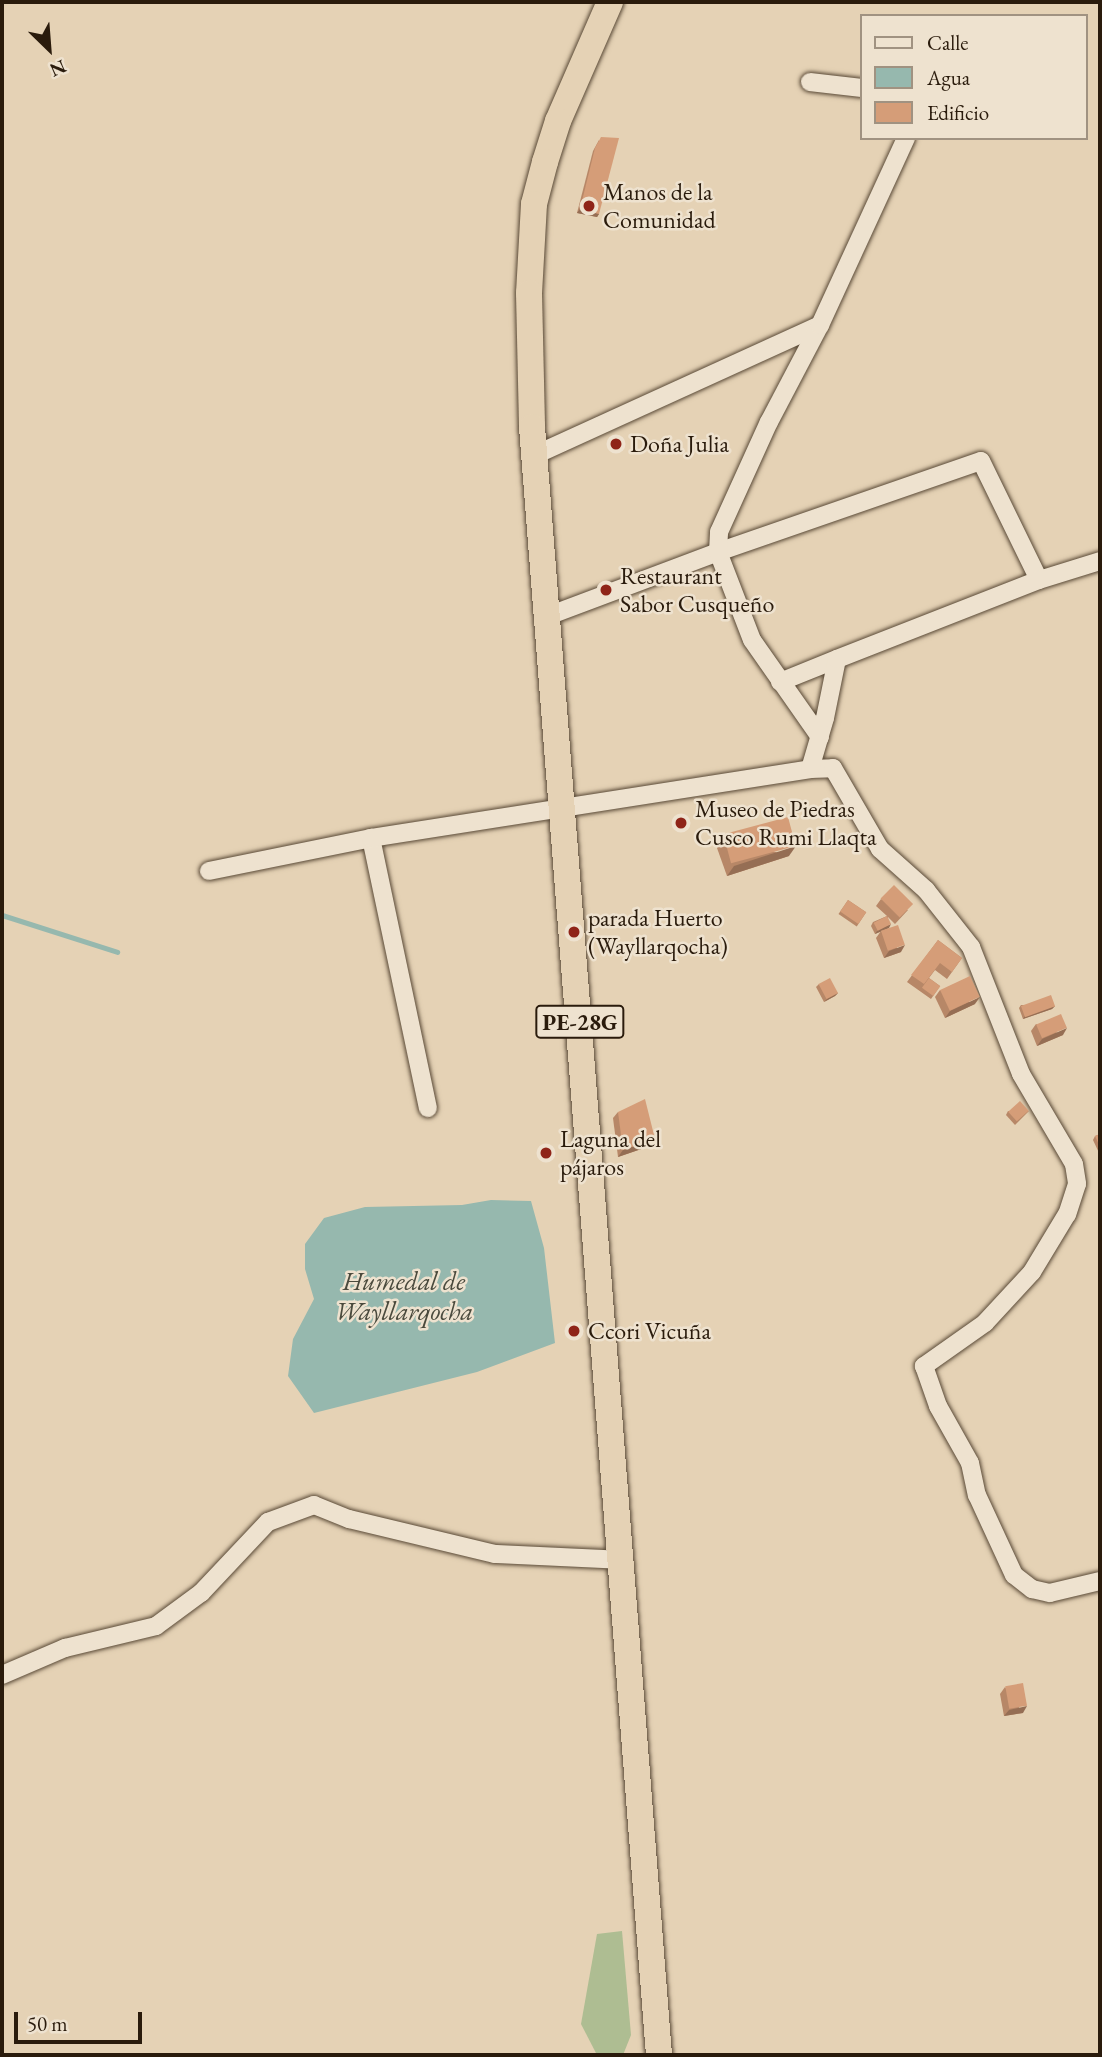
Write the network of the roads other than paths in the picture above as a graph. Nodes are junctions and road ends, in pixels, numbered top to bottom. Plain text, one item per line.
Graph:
1 (611, 2) edge
2 (810, 82) dead end
3 (860, 88) edge
4 (905, 140) edge
5 (820, 325) junction
6 (535, 455) junction
7 (718, 552) junction
8 (1100, 561) edge
9 (1039, 580) junction
10 (548, 616) junction
11 (837, 659) junction
12 (780, 682) junction
13 (820, 737) junction
14 (810, 769) junction
15 (564, 809) junction
16 (371, 838) junction
17 (209, 871) dead end
18 (428, 1108) dead end
19 (621, 1560) junction
20 (1100, 1581) edge
21 (2, 1675) edge
22 (659, 2055) edge

1 - 6 highway, PE-28G
2 - 3 street
4 - 5 street
5 - 6 street
5 - 7 street
6 - 10 highway, PE-28G
7 - 9 street
7 - 10 street
7 - 12 street
8 - 9 street
9 - 11 street
10 - 15 highway, PE-28G
11 - 12 street
11 - 13 street
12 - 13 street
13 - 14 street
14 - 15 street
14 - 20 street
15 - 16 street
15 - 19 highway, PE-28G
16 - 17 street
16 - 18 street
19 - 21 street
19 - 22 highway, PE-28G

